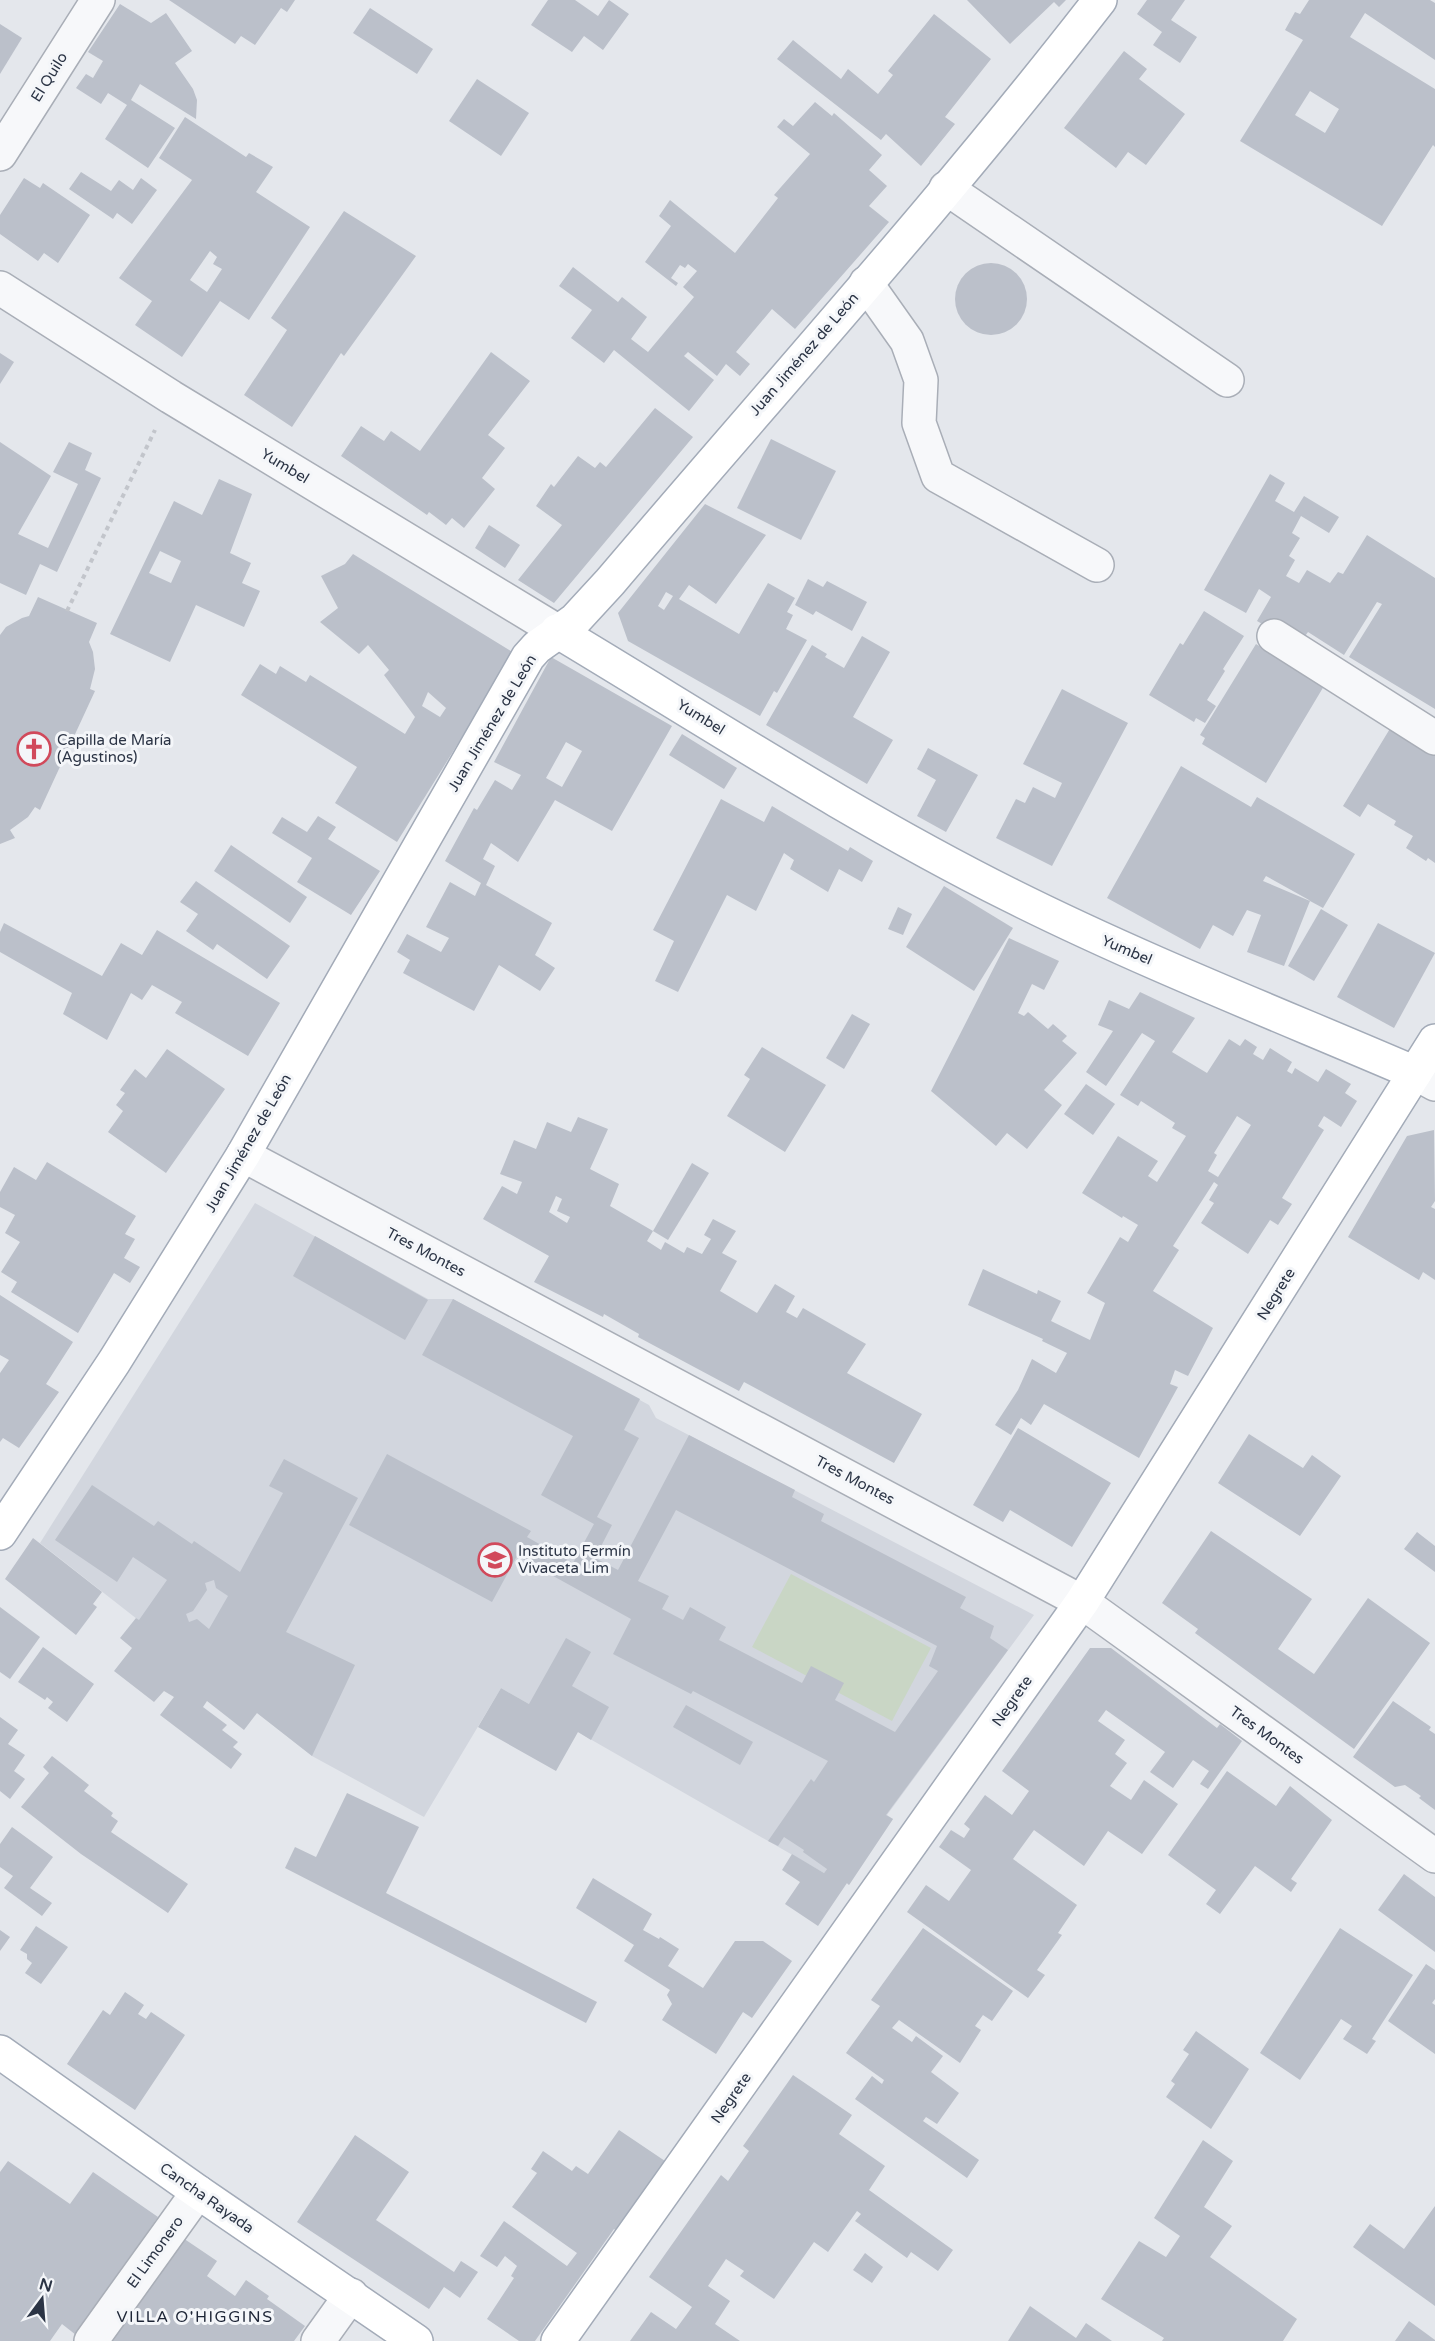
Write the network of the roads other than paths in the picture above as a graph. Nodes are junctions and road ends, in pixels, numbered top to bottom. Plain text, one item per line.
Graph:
1 (98, 0) edge
2 (1100, 0) edge
3 (0, 154) edge
4 (946, 188) junction
5 (866, 283) junction
6 (0, 288) edge
7 (1227, 380) dead end
8 (1097, 565) dead end
9 (557, 631) junction
10 (1274, 636) dead end
11 (1435, 738) edge
12 (1435, 1041) edge
13 (1425, 1078) edge
14 (243, 1155) junction
15 (0, 1533) edge
16 (1082, 1602) junction
17 (1435, 1856) edge
18 (0, 2052) edge
19 (198, 2192) junction
20 (351, 2295) junction
21 (91, 2341) edge
22 (318, 2341) edge
23 (416, 2341) edge
24 (558, 2341) edge

1 - 3 street, El Quilo
2 - 4 main road, Juan Jiménez de León
4 - 5 main road, Juan Jiménez de León
4 - 7 street
5 - 8 street
5 - 9 main road, Juan Jiménez de León
6 - 9 street, Yumbel
9 - 13 main road, Yumbel
9 - 14 main road, Juan Jiménez de León
10 - 11 street
12 - 13 main road, Negrete
13 - 16 main road, Negrete
14 - 15 main road, Juan Jiménez de León
14 - 16 street, Tres Montes
16 - 17 street, Tres Montes
16 - 24 main road, Negrete
18 - 19 main road, Cancha Rayada
19 - 20 main road, Cancha Rayada
19 - 21 street, El Limonero
20 - 22 street
20 - 23 main road, Cancha Rayada

